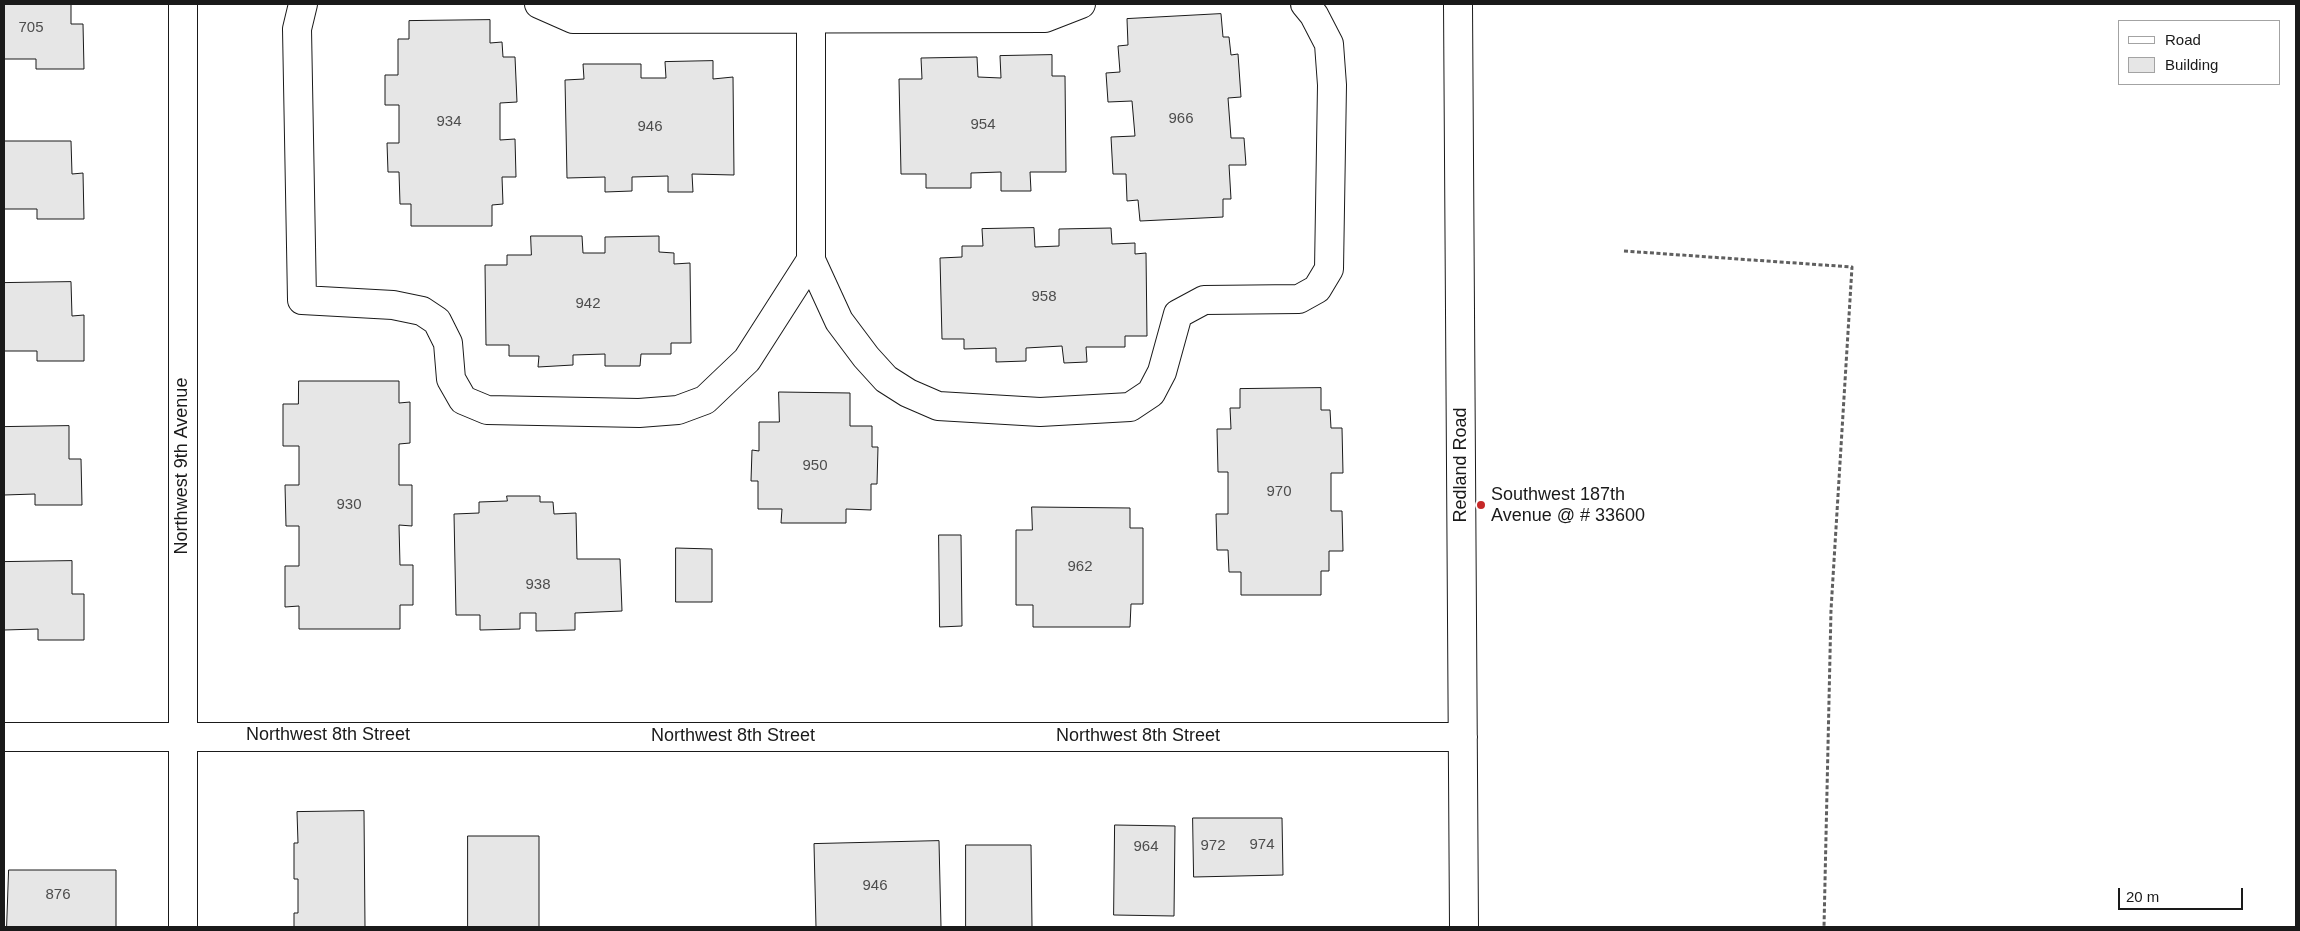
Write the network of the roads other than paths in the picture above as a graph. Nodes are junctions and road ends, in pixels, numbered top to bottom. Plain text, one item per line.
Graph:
1 (184, 4) edge
2 (304, 4) edge
3 (539, 4) edge
4 (1081, 4) edge
5 (1305, 4) edge
6 (1458, 4) edge
7 (812, 10) edge
8 (812, 260) junction
9 (182, 735) junction
10 (4, 737) edge
11 (1463, 737) junction
12 (183, 927) edge
13 (1464, 927) edge

1 - 9 street, Northwest 9th Avenue
2 - 8 street
3 - 7 street
4 - 7 street
5 - 8 street
6 - 11 street, Redland Road
7 - 8 street
9 - 10 street, Northwest 8th Street
9 - 11 street, Northwest 8th Street
9 - 12 street, Northwest 9th Avenue
11 - 13 street, Redland Road

